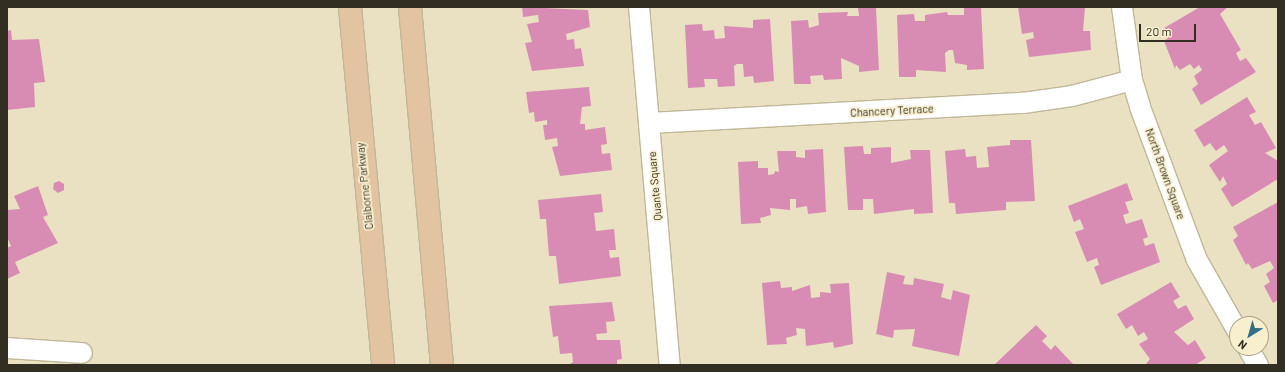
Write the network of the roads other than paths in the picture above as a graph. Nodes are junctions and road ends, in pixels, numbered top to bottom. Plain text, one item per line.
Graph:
1 (350, 7) edge
2 (410, 7) edge
3 (639, 7) edge
4 (1122, 7) edge
5 (1132, 80) junction
6 (650, 123) junction
7 (1229, 316) edge
8 (7, 348) edge
9 (82, 353) dead end
10 (1253, 356) edge
11 (383, 365) edge
12 (442, 365) edge
13 (670, 365) edge
14 (1258, 365) edge

1 - 11 main road, Claiborne Parkway
2 - 12 main road
3 - 6 street, Quante Square
4 - 5 street, North Brown Square
5 - 6 street, Chancery Terrace
5 - 7 street, North Brown Square
6 - 13 street, Quante Square
8 - 9 street
10 - 14 street

